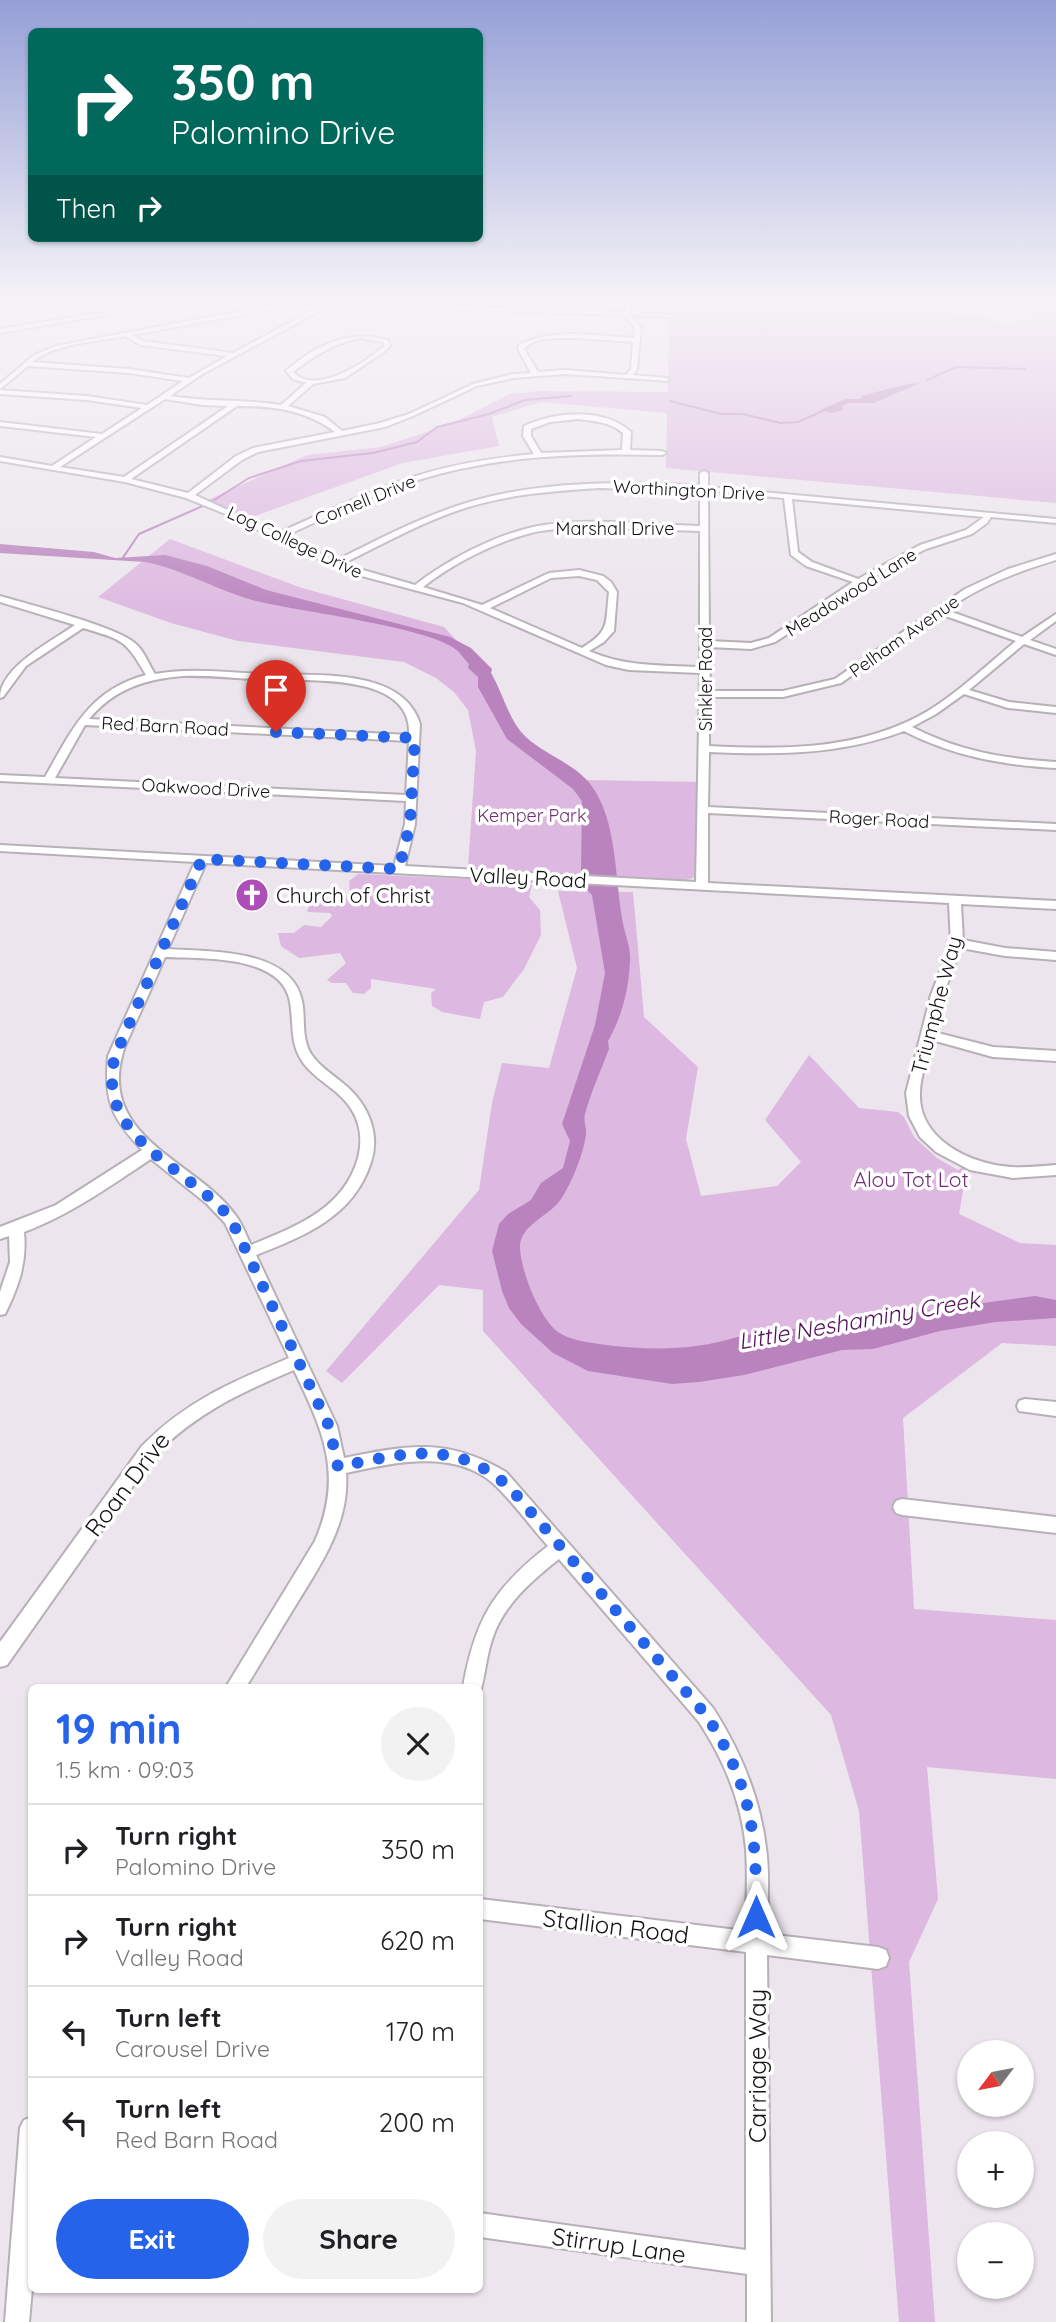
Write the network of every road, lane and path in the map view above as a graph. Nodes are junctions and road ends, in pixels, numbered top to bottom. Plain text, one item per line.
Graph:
1 (147, 408) edge
2 (229, 408) edge
3 (289, 408) edge
4 (426, 408) edge
5 (0, 424) edge
6 (342, 434) junction
7 (104, 436) junction
8 (626, 452) junction
9 (662, 453) dead end
10 (540, 457) junction
11 (0, 459) edge
12 (13, 461) junction
13 (55, 467) junction
14 (0, 471) edge
15 (704, 473) dead end
16 (125, 480) junction
17 (704, 488) junction
18 (188, 496) junction
19 (788, 496) junction
20 (989, 515) junction
21 (1056, 521) edge
22 (704, 529) junction
23 (278, 536) junction
24 (1056, 557) edge
25 (335, 564) junction
26 (860, 582) junction
27 (416, 588) junction
28 (0, 600) edge
29 (484, 608) junction
30 (939, 611) junction
31 (1056, 617) edge
32 (84, 623) junction
33 (1023, 641) junction
34 (705, 644) junction
35 (580, 652) junction
36 (1056, 652) edge
37 (705, 670) junction
38 (152, 677) junction
39 (961, 690) junction
40 (705, 694) junction
41 (0, 695) edge
42 (1056, 710) edge
43 (83, 722) junction
44 (904, 727) junction
45 (415, 738) junction
46 (704, 749) junction
47 (1056, 765) edge
48 (0, 778) edge
49 (48, 780) junction
50 (412, 798) junction
51 (703, 810) junction
52 (1056, 827) edge
53 (0, 848) edge
54 (202, 859) junction
55 (399, 869) junction
56 (702, 886) junction
57 (955, 900) junction
58 (1056, 905) edge
59 (957, 943) junction
60 (160, 953) junction
61 (1056, 956) edge
62 (927, 1034) junction
63 (1056, 1056) edge
64 (153, 1150) junction
65 (1056, 1170) edge
66 (16, 1229) junction
67 (0, 1233) edge
68 (248, 1252) junction
69 (0, 1309) edge
70 (298, 1361) junction
71 (1025, 1406) dead end
72 (1056, 1409) edge
73 (338, 1467) junction
74 (902, 1507) dead end
75 (1056, 1525) edge
76 (561, 1546) junction
77 (0, 1658) edge
78 (237, 1684) edge
79 (472, 1684) edge
80 (483, 1909) edge
81 (756, 1943) junction
82 (878, 1958) dead end
83 (28, 2193) edge
84 (483, 2225) edge
85 (759, 2264) junction
86 (17, 2322) edge
87 (759, 2322) edge

1 - 7 street
2 - 16 street
3 - 6 street
4 - 6 street
5 - 7 street
6 - 18 street
7 - 13 street
8 - 9 street, Cornell Drive
8 - 10 street, Cornell Drive
8 - 10 street
10 - 23 street, Cornell Drive
11 - 12 street, Log College Drive
12 - 13 street, Log College Drive
12 - 14 street
13 - 16 street, Log College Drive
15 - 17 street, Sinkler Road
16 - 18 street, Log College Drive
17 - 19 street, Worthington Drive
17 - 22 street, Sinkler Road
17 - 25 street, Worthington Drive
18 - 23 street, Log College Drive
19 - 20 street, Worthington Drive
19 - 26 street
20 - 21 street, Worthington Drive
20 - 26 street, Meadowood Lane
22 - 27 street, Marshall Drive
22 - 34 street, Sinkler Road
23 - 25 street, Log College Drive
24 - 30 street, Pelham Avenue
25 - 27 street, Log College Drive
26 - 34 street, Meadowood Lane
27 - 29 street, Log College Drive
28 - 32 street
29 - 35 street, Log College Drive
29 - 35 street
30 - 33 street
30 - 40 street, Pelham Avenue
31 - 33 street
32 - 38 street
32 - 41 street
33 - 36 street
33 - 39 street
34 - 37 street, Sinkler Road
35 - 37 street, Log College Drive
37 - 40 street, Sinkler Road
38 - 43 street
38 - 45 street
39 - 42 street
39 - 44 street
40 - 46 street, Sinkler Road
43 - 45 street, Red Barn Road
43 - 49 street
44 - 46 street
44 - 47 street
45 - 50 street
46 - 51 street, Sinkler Road
48 - 49 street, Oakwood Drive
49 - 50 street, Oakwood Drive
50 - 55 street
51 - 52 street, Roger Road
51 - 56 street, Sinkler Road
53 - 54 street, Valley Road
54 - 55 street, Valley Road
54 - 60 street
55 - 56 street, Valley Road
56 - 57 street, Valley Road
57 - 58 street, Valley Road
57 - 59 street, Triumphe Way
59 - 61 street
59 - 62 street, Triumphe Way
60 - 64 street
60 - 68 street
62 - 63 street
62 - 65 street, Triumphe Way
64 - 66 street
64 - 68 street
66 - 67 street
66 - 69 street
68 - 70 street
70 - 73 street
70 - 77 street, Roan Drive
71 - 72 street
73 - 76 street, Carriage Way
73 - 78 street
74 - 75 street
76 - 79 street
76 - 81 street, Carriage Way
80 - 81 street, Stallion Road
81 - 82 street, Stallion Road
81 - 85 street, Carriage Way
83 - 86 street
84 - 85 street, Stirrup Lane
85 - 87 street, Carriage Way

